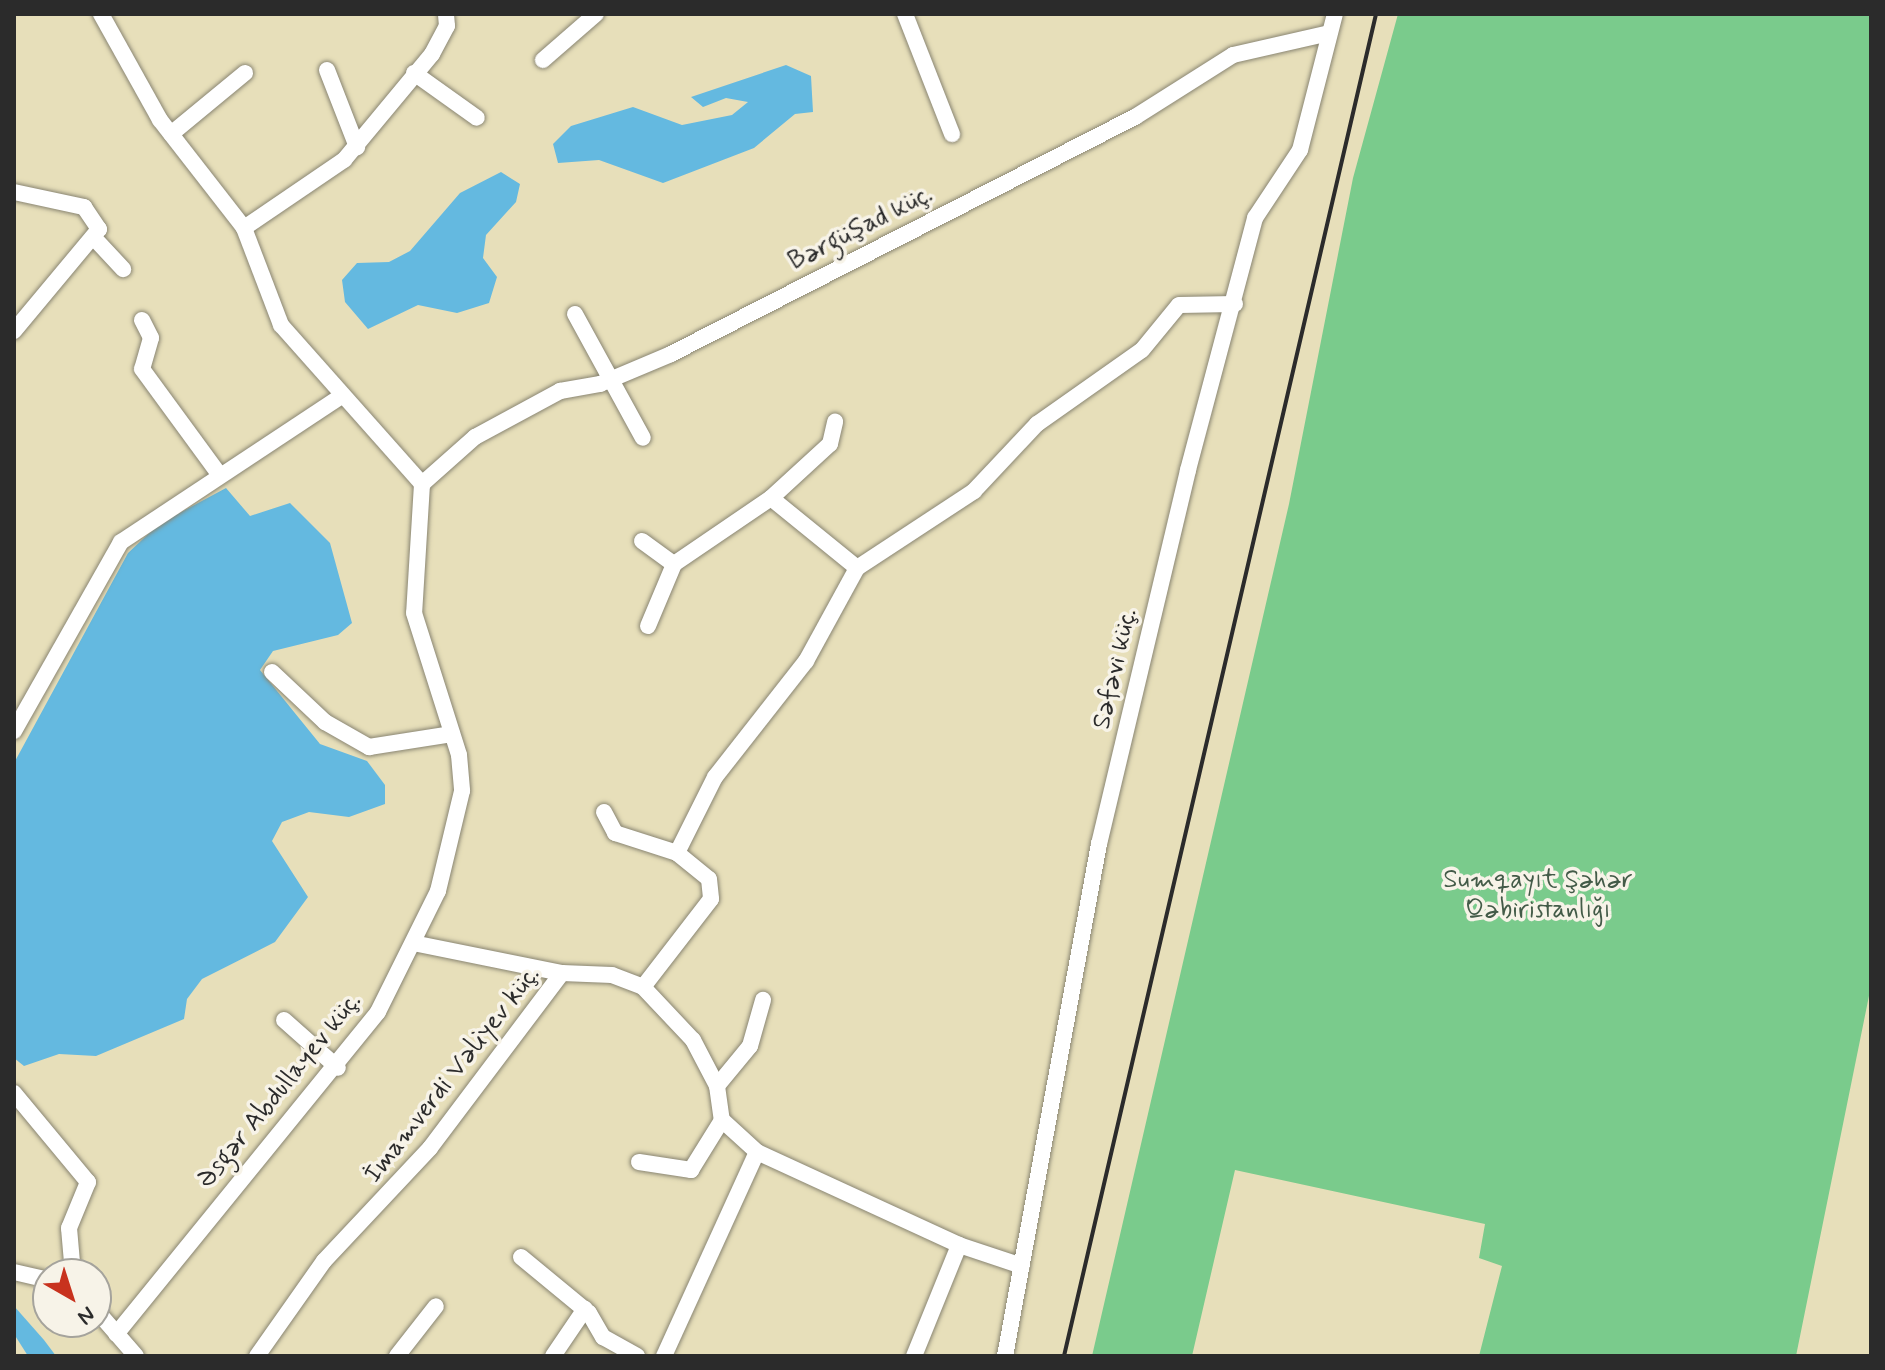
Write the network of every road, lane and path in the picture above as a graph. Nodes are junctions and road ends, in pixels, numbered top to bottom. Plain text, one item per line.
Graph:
1 (101, 14) edge
2 (446, 14) edge
3 (596, 14) edge
4 (905, 14) edge
5 (1335, 14) edge
6 (1330, 33) junction
7 (543, 60) dead end
8 (327, 70) dead end
9 (245, 73) dead end
10 (414, 73) junction
11 (477, 118) dead end
12 (171, 134) junction
13 (952, 134) dead end
14 (357, 147) junction
15 (14, 192) edge
16 (244, 228) junction
17 (96, 240) junction
18 (123, 269) dead end
19 (1235, 304) junction
20 (575, 314) dead end
21 (142, 320) dead end
22 (14, 331) edge
23 (611, 380) junction
24 (340, 397) junction
25 (835, 422) dead end
26 (643, 438) dead end
27 (218, 473) junction
28 (422, 484) junction
29 (771, 498) junction
30 (642, 541) dead end
31 (674, 564) junction
32 (857, 568) junction
33 (648, 626) dead end
34 (272, 672) dead end
35 (14, 731) edge
36 (452, 734) junction
37 (604, 812) dead end
38 (677, 853) junction
39 (418, 944) junction
40 (562, 973) junction
41 (643, 987) junction
42 (763, 1000) dead end
43 (284, 1020) dead end
44 (338, 1068) junction
45 (717, 1086) junction
46 (14, 1093) edge
47 (722, 1120) junction
48 (757, 1152) junction
49 (639, 1162) dead end
50 (959, 1245) junction
51 (521, 1257) dead end
52 (72, 1258) edge
53 (1022, 1266) junction
54 (436, 1306) dead end
55 (585, 1309) junction
56 (112, 1329) edge
57 (116, 1334) junction
58 (136, 1356) edge
59 (257, 1356) edge
60 (397, 1356) edge
61 (553, 1356) edge
62 (637, 1356) edge
63 (664, 1356) edge
64 (914, 1356) edge
65 (1005, 1356) edge

1 - 12 street
2 - 10 street
3 - 7 street
4 - 13 street
5 - 6 street, Səfəvi küç.
6 - 19 street, Səfəvi küç.
6 - 23 street, Bərgüşad küç.
8 - 14 street
9 - 12 street
10 - 11 street
10 - 14 street
12 - 16 street
14 - 16 street
15 - 17 street
16 - 24 street
17 - 18 street
17 - 22 street
19 - 32 street
19 - 53 street, Səfəvi küç.
20 - 23 street
21 - 27 street
23 - 26 street
23 - 28 street, Bərgüşad küç.
24 - 27 street
24 - 28 street
25 - 29 street
27 - 35 street
28 - 36 street, Əsgər Abdullayev küç.
29 - 31 street
29 - 32 street
30 - 31 street
31 - 33 street
32 - 38 street
34 - 36 street
36 - 39 street, Əsgər Abdullayev küç.
37 - 38 street
38 - 41 street
39 - 40 street
39 - 44 street, Əsgər Abdullayev küç.
40 - 41 street, İmamverdi Vəliyev küç.
40 - 59 street, İmamverdi Vəliyev küç.
41 - 45 street, İmamverdi Vəliyev küç.
42 - 45 street
43 - 44 street
44 - 57 street, Əsgər Abdullayev küç.
45 - 47 street, İmamverdi Vəliyev küç.
46 - 52 street
47 - 48 street
47 - 49 street
48 - 50 street
48 - 63 street
50 - 53 street
50 - 64 street
51 - 55 street
53 - 65 street, Səfəvi küç.
54 - 60 street
55 - 61 street
55 - 62 street
56 - 57 street
57 - 58 street

